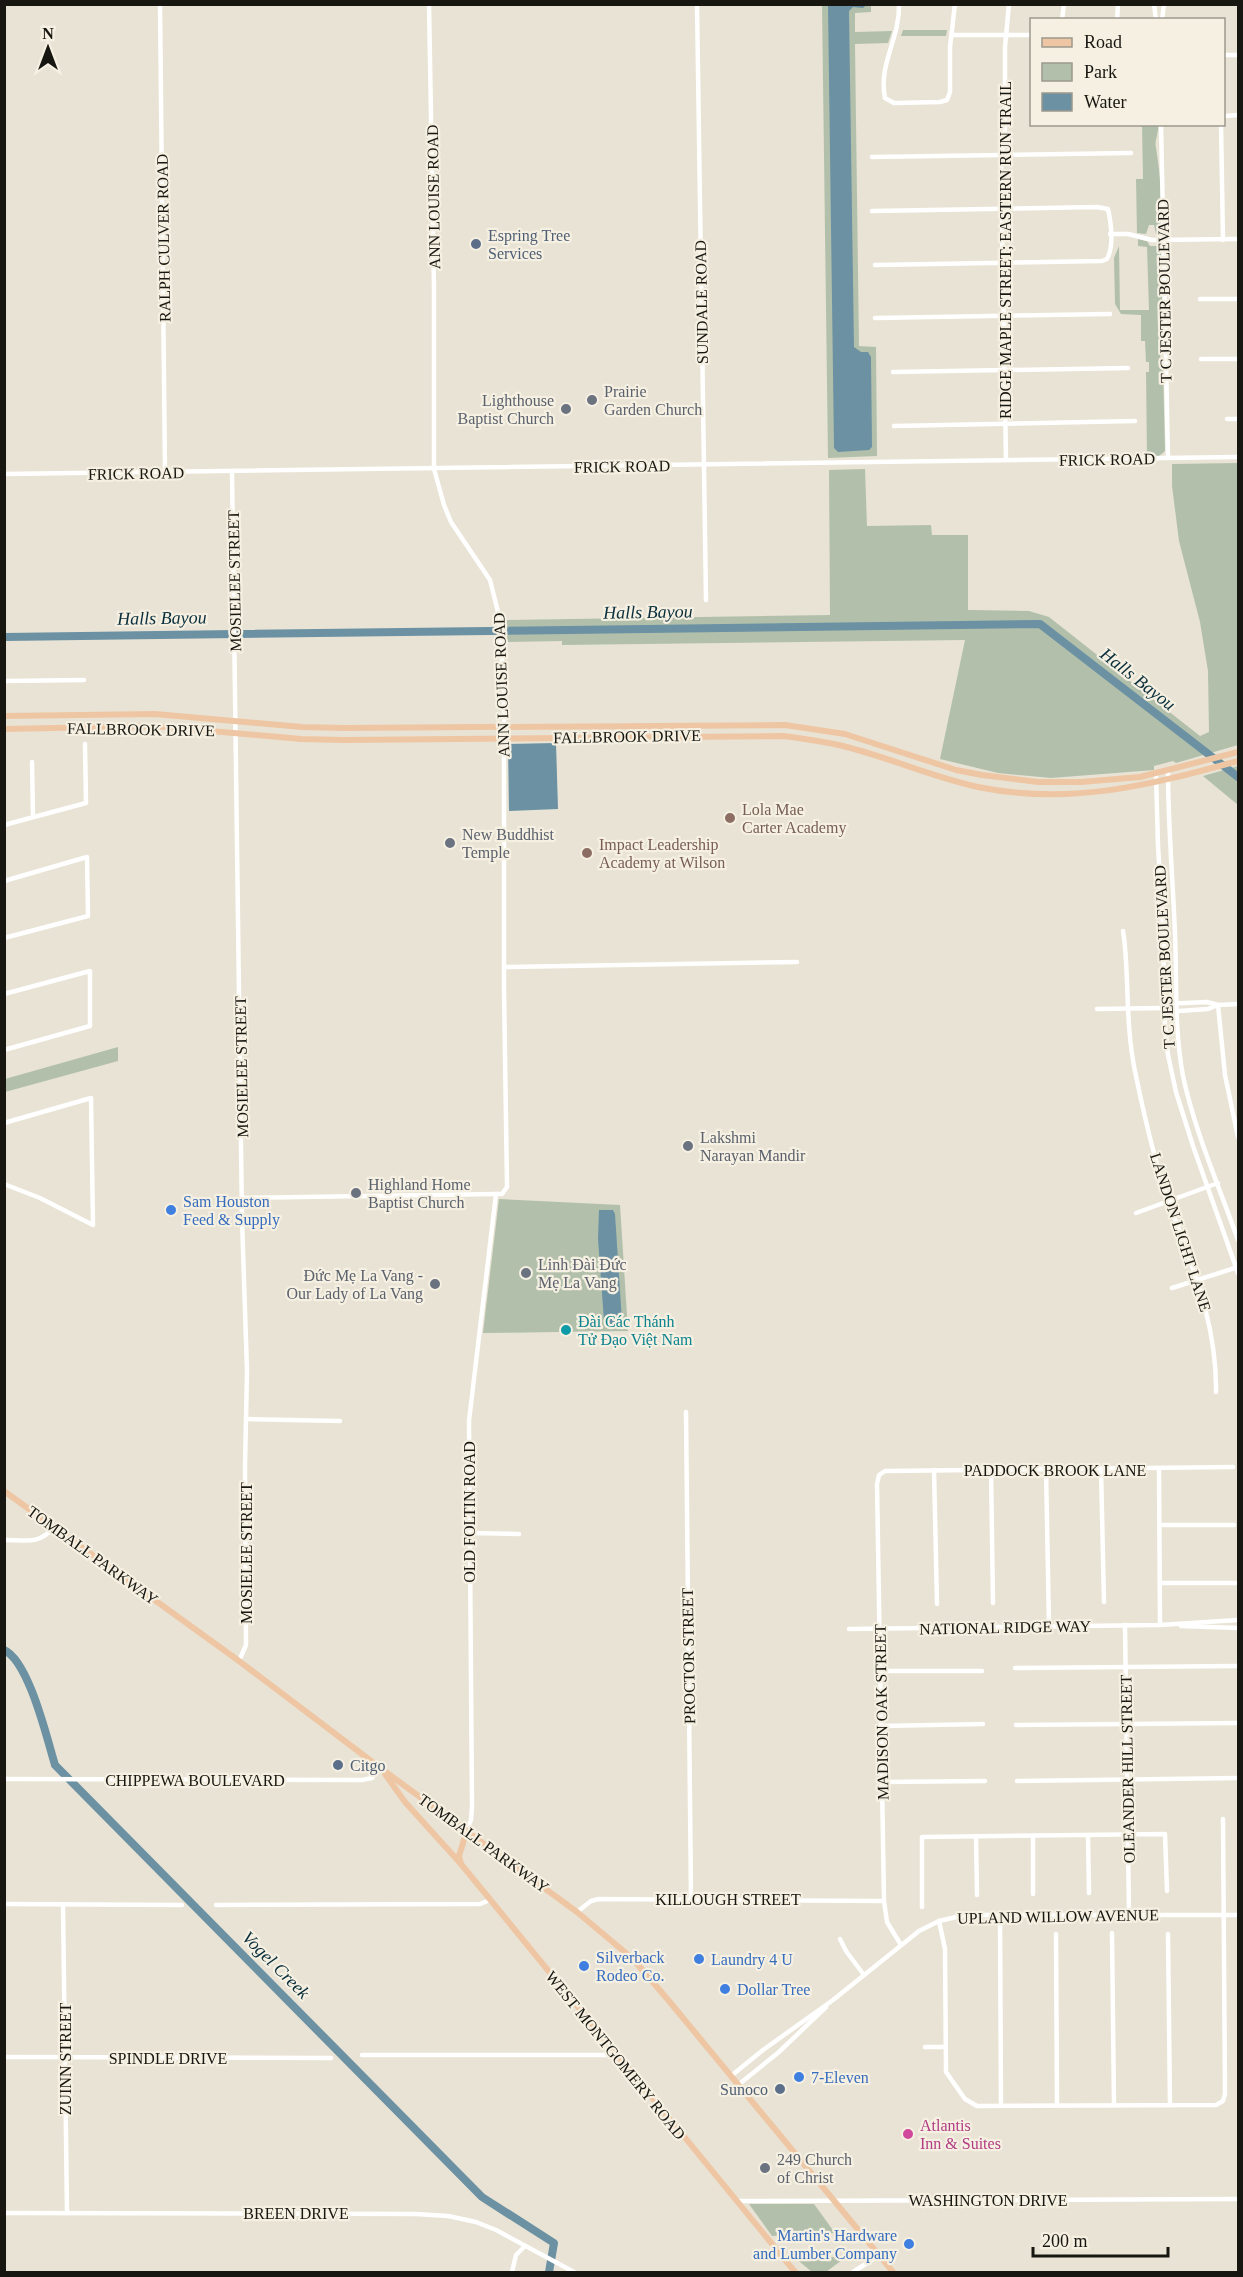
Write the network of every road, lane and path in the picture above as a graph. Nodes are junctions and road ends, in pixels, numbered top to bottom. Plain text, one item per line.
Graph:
1 (160, 4) edge
2 (429, 4) edge
3 (697, 4) edge
4 (899, 4) edge
5 (955, 4) edge
6 (1009, 4) edge
7 (1006, 34) junction
8 (952, 35) junction
9 (1030, 35) edge
10 (1161, 126) edge
11 (1221, 126) edge
12 (1131, 153) dead end
13 (1002, 155) junction
14 (872, 158) dead end
15 (1002, 209) junction
16 (872, 211) dead end
17 (1110, 234) junction
18 (1239, 239) edge
19 (1163, 240) junction
20 (1223, 240) junction
21 (1003, 262) junction
22 (875, 265) dead end
23 (1200, 299) dead end
24 (1239, 299) edge
25 (1110, 314) dead end
26 (1004, 316) junction
27 (875, 318) dead end
28 (1202, 359) dead end
29 (1239, 359) edge
30 (1128, 368) dead end
31 (1005, 370) junction
32 (893, 372) dead end
33 (1227, 419) dead end
34 (1239, 419) edge
35 (1135, 422) dead end
36 (1006, 424) junction
37 (894, 426) dead end
38 (1239, 457) edge
39 (1168, 458) junction
40 (1006, 460) junction
41 (704, 465) junction
42 (434, 469) junction
43 (232, 471) junction
44 (165, 472) junction
45 (4, 474) edge
46 (706, 600) dead end
47 (84, 680) dead end
48 (4, 681) edge
49 (4, 716) edge
50 (235, 720) junction
51 (692, 725) junction
52 (786, 725) junction
53 (503, 726) junction
54 (4, 729) edge
55 (235, 732) junction
56 (692, 736) junction
57 (784, 736) junction
58 (503, 738) junction
59 (85, 744) dead end
60 (1236, 752) edge
61 (1239, 761) edge
62 (32, 762) dead end
63 (1168, 771) junction
64 (1156, 774) junction
65 (1168, 780) junction
66 (1156, 783) junction
67 (33, 817) junction
68 (4, 825) edge
69 (4, 881) edge
70 (1122, 932) dead end
71 (4, 938) edge
72 (797, 963) dead end
73 (505, 967) junction
74 (4, 994) edge
75 (1175, 1003) junction
76 (1239, 1004) edge
77 (1218, 1005) junction
78 (1164, 1008) junction
79 (1097, 1009) dead end
80 (1128, 1009) junction
81 (1175, 1011) junction
82 (4, 1050) edge
83 (4, 1122) edge
84 (1239, 1137) edge
85 (4, 1184) edge
86 (1218, 1184) junction
87 (1208, 1188) junction
88 (496, 1194) junction
89 (243, 1198) junction
90 (1169, 1201) junction
91 (1136, 1213) dead end
92 (1239, 1240) edge
93 (1238, 1269) edge
94 (1198, 1279) junction
95 (1172, 1288) dead end
96 (1216, 1392) dead end
97 (686, 1412) dead end
98 (247, 1419) junction
99 (340, 1421) dead end
100 (1233, 1467) dead end
101 (1101, 1469) junction
102 (1159, 1469) junction
103 (934, 1470) junction
104 (991, 1470) junction
105 (1046, 1470) junction
106 (879, 1475) joint
107 (4, 1491) edge
108 (1160, 1525) junction
109 (1234, 1525) dead end
110 (54, 1527) junction
111 (470, 1533) junction
112 (519, 1534) dead end
113 (4, 1540) edge
114 (1160, 1583) junction
115 (1235, 1583) dead end
116 (1104, 1602) dead end
117 (993, 1603) dead end
118 (937, 1604) dead end
119 (1239, 1620) edge
120 (1160, 1624) junction
121 (1048, 1625) junction
122 (1125, 1625) junction
123 (879, 1628) junction
124 (1239, 1628) edge
125 (849, 1629) dead end
126 (239, 1661) junction
127 (1237, 1666) dead end
128 (1126, 1667) junction
129 (1015, 1668) dead end
130 (880, 1671) junction
131 (982, 1671) dead end
132 (1237, 1723) edge
133 (983, 1724) dead end
134 (1126, 1724) junction
135 (1016, 1725) dead end
136 (881, 1726) junction
137 (380, 1768) junction
138 (1238, 1778) edge
139 (4, 1779) edge
140 (1127, 1779) junction
141 (985, 1781) dead end
142 (1017, 1781) dead end
143 (882, 1782) junction
144 (1223, 1818) dead end
145 (467, 1830) junction
146 (1127, 1834) junction
147 (1088, 1835) junction
148 (976, 1836) junction
149 (1033, 1836) junction
150 (461, 1864) junction
151 (1167, 1891) dead end
152 (1089, 1893) dead end
153 (1034, 1894) dead end
154 (977, 1895) dead end
155 (691, 1899) junction
156 (490, 1900) junction
157 (884, 1901) junction
158 (4, 1904) edge
159 (63, 1905) junction
160 (182, 1905) dead end
161 (216, 1905) dead end
162 (922, 1907) dead end
163 (578, 1912) junction
164 (1000, 1914) junction
165 (1129, 1914) junction
166 (1224, 1915) junction
167 (1239, 1915) edge
168 (939, 1921) junction
169 (1112, 1933) dead end
170 (1056, 1934) dead end
171 (1168, 1934) dead end
172 (840, 1939) dead end
173 (901, 1945) junction
174 (864, 1975) junction
175 (833, 2000) junction
176 (784, 2034) junction
177 (790, 2042) junction
178 (925, 2046) dead end
179 (945, 2047) junction
180 (362, 2055) dead end
181 (616, 2055) junction
182 (4, 2057) edge
183 (65, 2058) junction
184 (331, 2058) dead end
185 (731, 2076) junction
186 (738, 2085) junction
187 (1057, 2105) junction
188 (1114, 2105) junction
189 (1170, 2105) junction
190 (1001, 2106) junction
191 (1239, 2199) edge
192 (832, 2200) junction
193 (737, 2201) junction
194 (4, 2213) edge
195 (67, 2213) junction
196 (525, 2246) junction
197 (878, 2256) junction
198 (512, 2272) edge
199 (574, 2272) edge
200 (795, 2272) edge
201 (853, 2272) edge
202 (893, 2272) edge

1 - 44 street, RALPH CULVER ROAD
2 - 42 street, ANN LOUISE ROAD
3 - 41 street, SUNDALE ROAD
4 - 8 street
5 - 8 street
6 - 7 street, RIDGE MAPLE STREET; EASTERN RUN TRAIL
7 - 8 street
7 - 9 street
7 - 13 street, RIDGE MAPLE STREET; EASTERN RUN TRAIL
10 - 19 street, T C JESTER BOULEVARD
11 - 20 street
12 - 13 street
13 - 14 street
13 - 15 street, RIDGE MAPLE STREET; EASTERN RUN TRAIL
15 - 16 street
15 - 17 street
15 - 21 street, RIDGE MAPLE STREET; EASTERN RUN TRAIL
17 - 19 street
17 - 21 street
18 - 20 street
19 - 20 street
19 - 39 street, T C JESTER BOULEVARD
21 - 22 street
21 - 26 street, RIDGE MAPLE STREET; EASTERN RUN TRAIL
23 - 24 street
25 - 26 street
26 - 27 street
26 - 31 street, RIDGE MAPLE STREET; EASTERN RUN TRAIL
28 - 29 street
30 - 31 street
31 - 32 street
31 - 36 street, RIDGE MAPLE STREET; EASTERN RUN TRAIL
33 - 34 street
35 - 36 street
36 - 37 street
36 - 40 street, RIDGE MAPLE STREET; EASTERN RUN TRAIL
38 - 39 street, FRICK ROAD
39 - 40 street, FRICK ROAD
40 - 41 street, FRICK ROAD
41 - 42 street, FRICK ROAD
41 - 46 street, SUNDALE ROAD
42 - 43 street, FRICK ROAD
42 - 53 street, ANN LOUISE ROAD
43 - 44 street, FRICK ROAD
43 - 50 street, MOSIELEE STREET
44 - 45 street, FRICK ROAD
47 - 48 street
49 - 50 main road, FALLBROOK DRIVE
50 - 53 main road, FALLBROOK DRIVE
50 - 55 street, MOSIELEE STREET
51 - 52 main road, FALLBROOK DRIVE
51 - 53 main road, FALLBROOK DRIVE
51 - 56 main road
52 - 57 main road
52 - 64 main road, FALLBROOK DRIVE
53 - 58 street, ANN LOUISE ROAD
54 - 55 main road, FALLBROOK DRIVE
55 - 58 main road, FALLBROOK DRIVE
55 - 89 street, MOSIELEE STREET
56 - 57 main road, FALLBROOK DRIVE
56 - 58 main road, FALLBROOK DRIVE
57 - 66 main road, FALLBROOK DRIVE
58 - 73 street, ANN LOUISE ROAD
59 - 67 street
60 - 63 main road, FALLBROOK DRIVE
61 - 65 main road, FALLBROOK DRIVE
62 - 67 street
63 - 64 main road, FALLBROOK DRIVE
63 - 65 street, T C JESTER BOULEVARD
64 - 66 street, T C JESTER BOULEVARD
65 - 66 main road, FALLBROOK DRIVE
65 - 75 street, T C JESTER BOULEVARD
66 - 78 street, T C JESTER BOULEVARD
67 - 68 street
69 - 71 street
70 - 80 street, LANDON LIGHT LANE
72 - 73 street
73 - 88 street, ANN LOUISE ROAD
74 - 82 street
75 - 77 street
75 - 78 street
75 - 81 street, T C JESTER BOULEVARD
76 - 77 street
77 - 81 street
77 - 84 street
78 - 80 street
78 - 81 street
78 - 87 street, T C JESTER BOULEVARD
79 - 80 street
80 - 90 street, LANDON LIGHT LANE
81 - 86 street, T C JESTER BOULEVARD
83 - 85 street
86 - 87 street
86 - 92 street, T C JESTER BOULEVARD
87 - 90 street
87 - 93 street, T C JESTER BOULEVARD
88 - 89 street
88 - 111 street, OLD FOLTIN ROAD
89 - 98 street, MOSIELEE STREET
90 - 91 street
90 - 94 street, LANDON LIGHT LANE
93 - 94 street
94 - 95 street
94 - 96 street, LANDON LIGHT LANE
97 - 155 street, PROCTOR STREET
98 - 99 street
98 - 126 street, MOSIELEE STREET
100 - 102 street, PADDOCK BROOK LANE
101 - 102 street, PADDOCK BROOK LANE
101 - 105 street, PADDOCK BROOK LANE
101 - 116 street
102 - 108 street
103 - 104 street, PADDOCK BROOK LANE
103 - 106 street, PADDOCK BROOK LANE
103 - 118 street
104 - 105 street, PADDOCK BROOK LANE
104 - 117 street
105 - 121 street
106 - 123 street, MADISON OAK STREET
107 - 110 main road, TOMBALL PARKWAY
108 - 109 street
108 - 114 street
110 - 113 street
110 - 126 main road, TOMBALL PARKWAY
111 - 112 street
111 - 145 street, OLD FOLTIN ROAD
114 - 115 street
114 - 120 street
119 - 120 street, NATIONAL RIDGE WAY
120 - 122 street, NATIONAL RIDGE WAY
120 - 124 street, NATIONAL RIDGE WAY
121 - 122 street, NATIONAL RIDGE WAY
121 - 123 street, NATIONAL RIDGE WAY
122 - 128 street, OLEANDER HILL STREET
123 - 125 street, NATIONAL RIDGE WAY
123 - 130 street, MADISON OAK STREET
126 - 137 main road, TOMBALL PARKWAY
127 - 128 street
128 - 129 street
128 - 134 street, OLEANDER HILL STREET
130 - 131 street
130 - 136 street, MADISON OAK STREET
132 - 134 street
133 - 136 street
134 - 135 street
134 - 140 street, OLEANDER HILL STREET
136 - 143 street, MADISON OAK STREET
137 - 139 street, CHIPPEWA BOULEVARD
137 - 145 main road, TOMBALL PARKWAY
137 - 150 main road, WEST MONTGOMERY ROAD
138 - 140 street
140 - 142 street
140 - 146 street, OLEANDER HILL STREET
141 - 143 street
143 - 157 street, MADISON OAK STREET
144 - 166 street
145 - 150 main road
145 - 163 main road, TOMBALL PARKWAY
146 - 147 street
146 - 151 street
146 - 165 street, OLEANDER HILL STREET
147 - 149 street
147 - 152 street
148 - 149 street
148 - 154 street
148 - 162 street
149 - 153 street
150 - 156 main road, WEST MONTGOMERY ROAD
155 - 157 street, KILLOUGH STREET
155 - 163 street, KILLOUGH STREET
156 - 161 street
156 - 181 main road, WEST MONTGOMERY ROAD
157 - 173 street, MADISON OAK STREET
158 - 159 street
159 - 160 street
159 - 183 street, ZUINN STREET
163 - 185 main road, TOMBALL PARKWAY
164 - 165 street, UPLAND WILLOW AVENUE
164 - 168 street, UPLAND WILLOW AVENUE
164 - 190 street
165 - 166 street, UPLAND WILLOW AVENUE
166 - 167 street, UPLAND WILLOW AVENUE
166 - 189 street
168 - 173 street, UPLAND WILLOW AVENUE
168 - 179 street
169 - 188 street
170 - 187 street
171 - 189 street
172 - 174 street
173 - 174 street, UPLAND WILLOW AVENUE
174 - 175 street, UPLAND WILLOW AVENUE
175 - 176 street, UPLAND WILLOW AVENUE
175 - 177 street, UPLAND WILLOW AVENUE
176 - 177 street
176 - 185 street, UPLAND WILLOW AVENUE
177 - 186 street, UPLAND WILLOW AVENUE
178 - 179 street
179 - 190 street
180 - 181 street
181 - 193 main road, WEST MONTGOMERY ROAD
182 - 183 street, SPINDLE DRIVE
183 - 184 street, SPINDLE DRIVE
183 - 195 street, ZUINN STREET
185 - 186 main road, TOMBALL PARKWAY
186 - 192 main road, TOMBALL PARKWAY
187 - 188 street
187 - 190 street
188 - 189 street
191 - 192 street, WASHINGTON DRIVE
192 - 193 street, WASHINGTON DRIVE
192 - 197 main road, TOMBALL PARKWAY
193 - 200 main road, WEST MONTGOMERY ROAD
194 - 195 street, BREEN DRIVE
195 - 196 street, BREEN DRIVE
196 - 198 street
196 - 199 street, BREEN DRIVE
197 - 201 street
197 - 202 main road, TOMBALL PARKWAY

